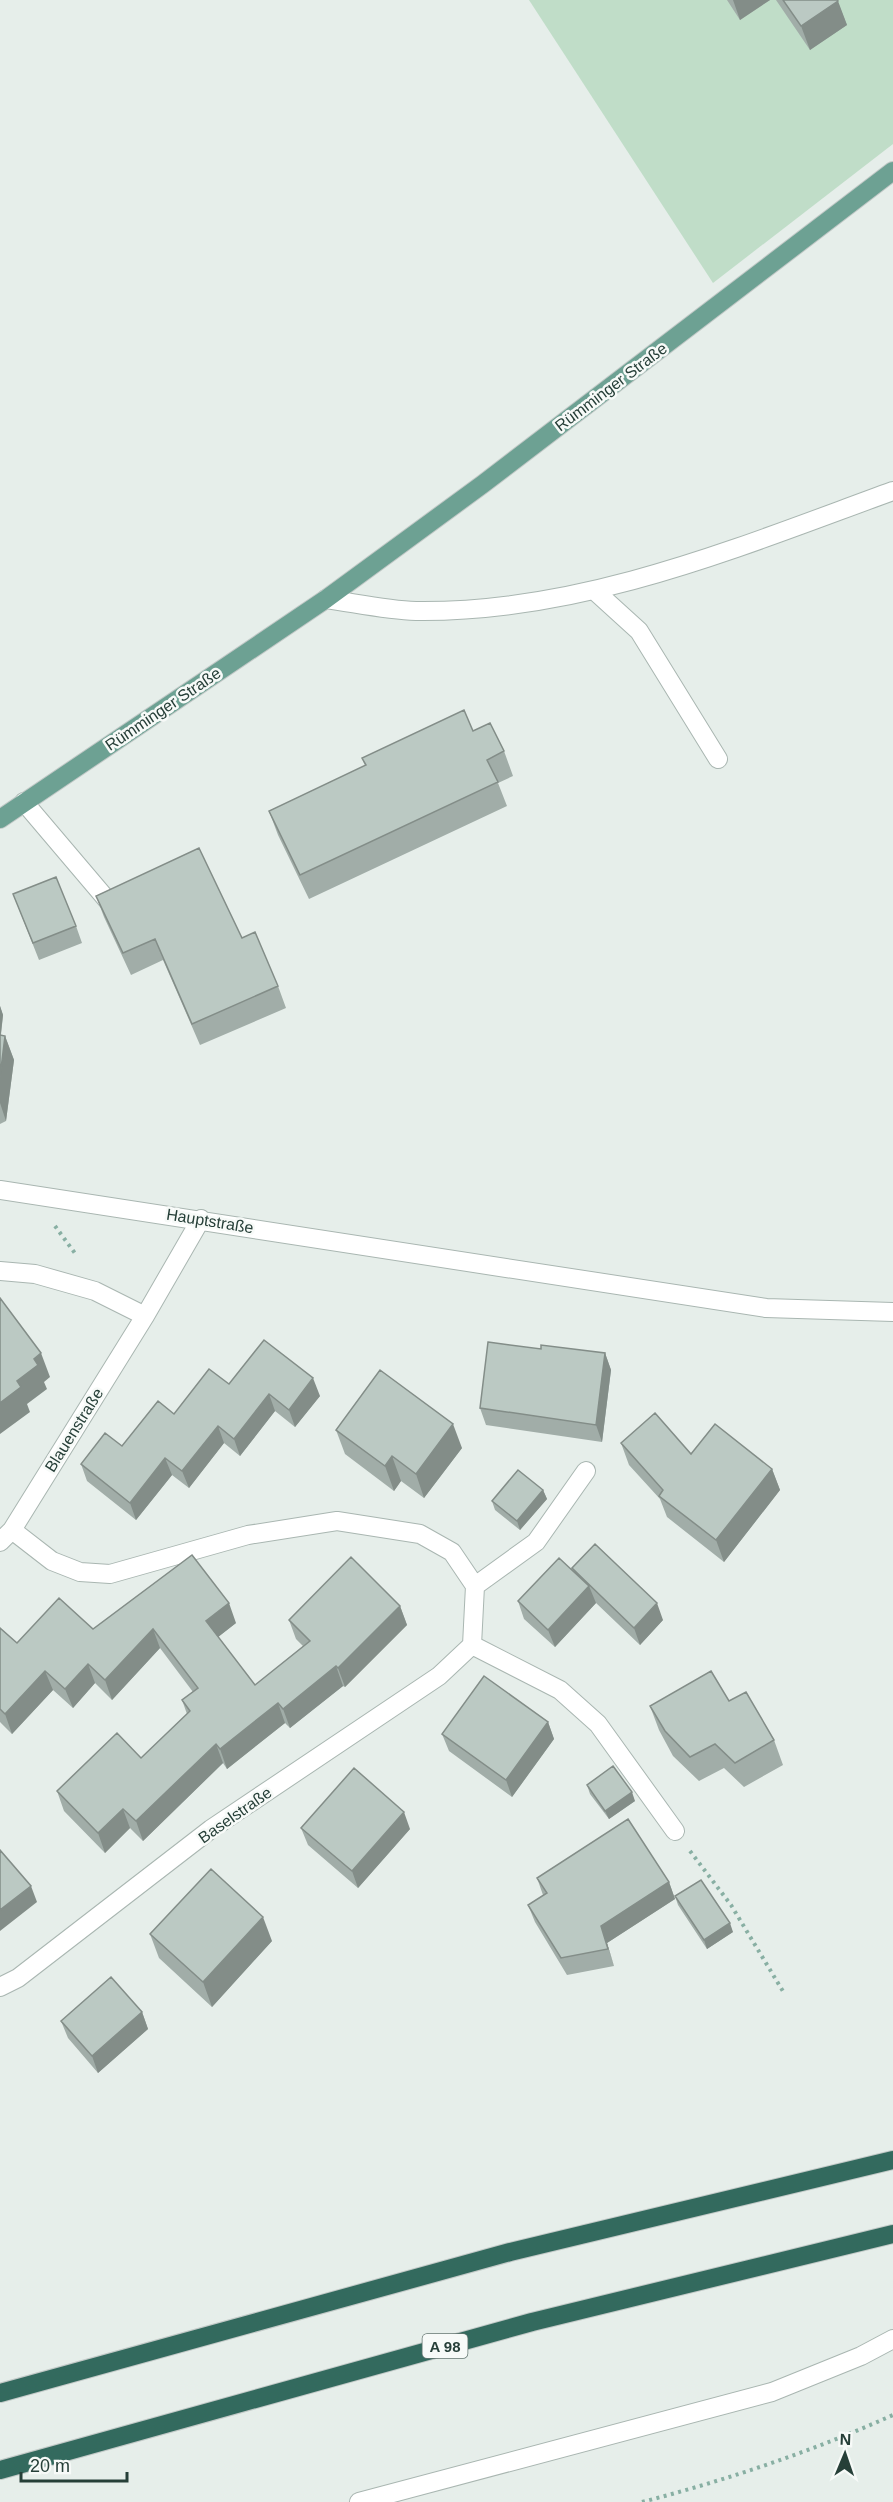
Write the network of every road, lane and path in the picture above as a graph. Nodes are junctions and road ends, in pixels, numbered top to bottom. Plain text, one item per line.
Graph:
1 (893, 171) edge
2 (893, 491) edge
3 (595, 591) junction
4 (326, 599) junction
5 (718, 759) dead end
6 (24, 802) junction
7 (2, 815) edge
8 (108, 901) edge
9 (0, 1190) edge
10 (101, 1204) junction
11 (201, 1219) junction
12 (0, 1271) edge
13 (95, 1291) junction
14 (893, 1312) edge
15 (145, 1316) junction
16 (586, 1471) dead end
17 (6, 1536) edge
18 (475, 1586) junction
19 (472, 1645) junction
20 (675, 1831) joint
21 (0, 1987) edge
22 (784, 1992) dead end
23 (893, 2160) edge
24 (893, 2234) edge
25 (893, 2339) edge
26 (0, 2393) edge
27 (893, 2415) edge
28 (0, 2470) edge
29 (359, 2502) edge
30 (642, 2502) edge

1 - 4 main road, Rümminger Straße
2 - 3 street
3 - 4 street
3 - 5 street
4 - 6 main road, Rümminger Straße
6 - 7 main road, Rümminger Straße
6 - 8 street
9 - 10 street, Hauptstraße
10 - 11 street, Hauptstraße
10 - 13 path
11 - 14 street, Hauptstraße
11 - 15 street, Blauenstraße
12 - 13 street
13 - 15 street
15 - 17 street, Blauenstraße
16 - 18 street
17 - 18 street
18 - 19 street
19 - 20 street
19 - 21 street, Baselstraße
20 - 22 path
23 - 26 highway
24 - 28 highway, A 98
25 - 29 street
27 - 30 path

